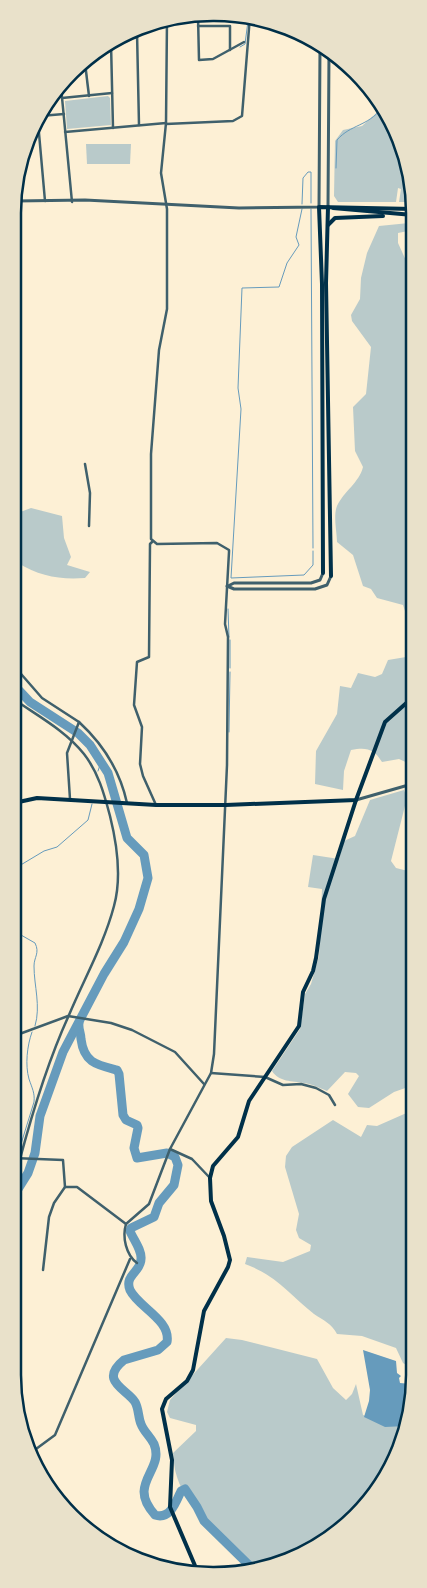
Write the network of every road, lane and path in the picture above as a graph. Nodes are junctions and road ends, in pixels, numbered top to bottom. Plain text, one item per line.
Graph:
1 (198, 22) edge
2 (249, 25) edge
3 (198, 26) junction
4 (167, 27) edge
5 (137, 37) edge
6 (244, 42) dead end
7 (230, 50) junction
8 (111, 51) edge
9 (320, 54) edge
10 (329, 60) edge
11 (86, 70) edge
12 (112, 93) junction
13 (89, 96) junction
14 (62, 98) joint
15 (64, 114) junction
16 (48, 115) edge
17 (166, 124) junction
18 (139, 126) junction
19 (113, 128) junction
20 (65, 132) junction
21 (39, 133) edge
22 (22, 201) edge
23 (45, 201) junction
24 (72, 202) junction
25 (166, 203) junction
26 (319, 207) junction
27 (328, 207) junction
28 (406, 209) edge
29 (403, 215) junction
30 (406, 215) edge
31 (327, 227) junction
32 (85, 464) dead end
33 (89, 526) dead end
34 (152, 542) junction
35 (323, 573) joint
36 (331, 576) joint
37 (227, 586) junction
38 (21, 674) edge
39 (406, 703) edge
40 (21, 704) edge
41 (78, 723) junction
42 (71, 740) junction
43 (406, 786) edge
44 (70, 799) junction
45 (356, 800) junction
46 (21, 801) edge
47 (107, 802) junction
48 (126, 803) junction
49 (156, 806) junction
50 (226, 806) junction
51 (69, 1016) junction
52 (21, 1033) edge
53 (211, 1074) junction
54 (266, 1076) junction
55 (204, 1084) junction
56 (334, 1105) dead end
57 (170, 1150) junction
58 (22, 1159) joint
59 (210, 1178) junction
60 (65, 1187) junction
61 (126, 1224) junction
62 (130, 1259) junction
63 (137, 1263) dead end
64 (43, 1270) dead end
65 (36, 1448) edge
66 (195, 1566) edge

1 - 3 street
2 - 17 street
3 - 7 street
3 - 7 street
4 - 17 street
5 - 18 street
6 - 7 street
8 - 12 street
9 - 26 street
10 - 27 street
11 - 13 street
12 - 13 street
12 - 19 street
13 - 14 street
14 - 15 street
15 - 16 street
15 - 20 street
17 - 18 street
17 - 25 street
18 - 19 street
19 - 20 street
20 - 24 street
21 - 23 street
22 - 23 street
23 - 24 street
24 - 25 street
25 - 26 street
25 - 34 street
26 - 27 main road
26 - 35 main road
27 - 28 main road
27 - 29 main road
27 - 31 main road
29 - 30 main road
29 - 31 main road
31 - 36 main road
32 - 33 street
34 - 37 street
34 - 49 street
35 - 37 street
36 - 37 street
37 - 50 street
38 - 41 street
39 - 45 main road
40 - 42 street
41 - 42 street
41 - 48 street
42 - 44 street
42 - 47 street
43 - 45 street
44 - 46 main road
44 - 47 main road
45 - 50 main road
45 - 54 main road
47 - 48 main road
47 - 51 street
48 - 49 main road
49 - 50 main road
50 - 53 street
51 - 52 street
51 - 55 street
51 - 58 street
53 - 54 street
53 - 55 street
54 - 56 street
54 - 59 main road
55 - 57 street
57 - 59 street
57 - 61 street
58 - 60 street
59 - 66 main road
60 - 61 street
60 - 64 street
61 - 62 street
62 - 63 street
62 - 65 street

